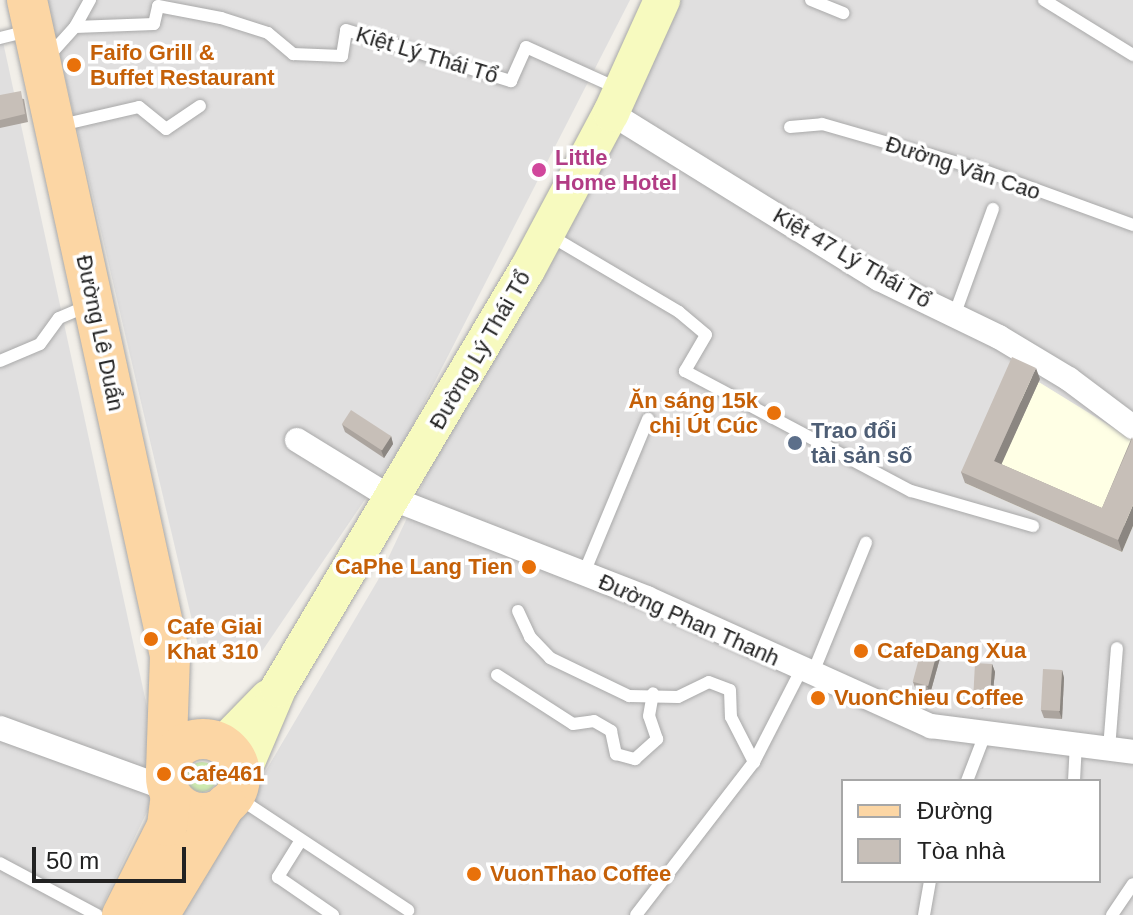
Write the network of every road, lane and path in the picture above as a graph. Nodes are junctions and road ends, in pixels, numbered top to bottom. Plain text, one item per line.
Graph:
1 (90, 0) edge
2 (662, 0) edge
3 (811, 0) edge
4 (1044, 0) edge
5 (843, 13) dead end
6 (75, 27) junction
7 (26, 33) edge
8 (1133, 55) edge
9 (617, 101) junction
10 (200, 106) dead end
11 (57, 127) junction
12 (790, 127) dead end
13 (993, 209) dead end
14 (1133, 225) edge
15 (546, 234) junction
16 (93, 303) junction
17 (954, 316) junction
18 (0, 361) edge
19 (648, 419) dead end
20 (1133, 427) edge
21 (297, 440) dead end
22 (393, 499) junction
23 (1033, 526) dead end
24 (866, 543) dead end
25 (584, 573) junction
26 (518, 611) dead end
27 (1117, 648) dead end
28 (171, 666) junction
29 (806, 673) junction
30 (497, 675) dead end
31 (653, 693) junction
32 (0, 728) edge
33 (985, 734) junction
34 (1076, 745) junction
35 (1121, 751) edge
36 (754, 762) junction
37 (228, 772) junction
38 (968, 779) edge
39 (1074, 779) edge
40 (168, 785) junction
41 (301, 840) junction
42 (0, 863) edge
43 (930, 883) edge
44 (1133, 884) edge
45 (408, 910) dead end
46 (97, 915) edge
47 (122, 915) edge
48 (159, 915) edge
49 (333, 915) edge
50 (636, 915) edge
51 (924, 915) edge
52 (1112, 915) edge

1 - 6 lane
2 - 9 street, Đường Lý Thái Tổ
3 - 5 lane
4 - 8 lane
6 - 7 lane
6 - 9 lane, Kiệt Lý Thái Tổ
7 - 11 main road, Đường Lê Duẩn
9 - 15 street, Đường Lý Thái Tổ
9 - 17 street, Kiệt 47 Lý Thái Tổ
10 - 11 lane
11 - 16 main road, Đường Lê Duẩn
12 - 14 lane, Đường Văn Cao
13 - 17 lane
15 - 22 street, Đường Lý Thái Tổ
15 - 23 lane
16 - 18 lane
16 - 28 main road, Đường Lê Duẩn
17 - 20 street, Kiệt 47 Lý Thái Tổ
19 - 25 lane
21 - 22 street, Đường Phan Thanh
22 - 25 street, Đường Phan Thanh
22 - 37 street, Đường Lý Thái Tổ
24 - 29 lane
25 - 29 street, Đường Phan Thanh
26 - 31 lane
27 - 35 lane
28 - 37 main road, Đường Lê Duẩn
28 - 40 main road, Đường Lê Duẩn
29 - 33 street, Đường Phan Thanh
29 - 36 lane
30 - 31 lane
31 - 36 lane
32 - 40 street
33 - 34 street, Đường Phan Thanh
33 - 38 lane
34 - 35 street, Đường Phan Thanh
34 - 39 lane
36 - 50 lane
37 - 40 main road
37 - 40 main road
37 - 41 lane
37 - 48 main road
40 - 47 main road, Đường Lê Duẩn
41 - 45 lane
41 - 49 lane
42 - 46 lane
43 - 51 lane
44 - 52 lane

